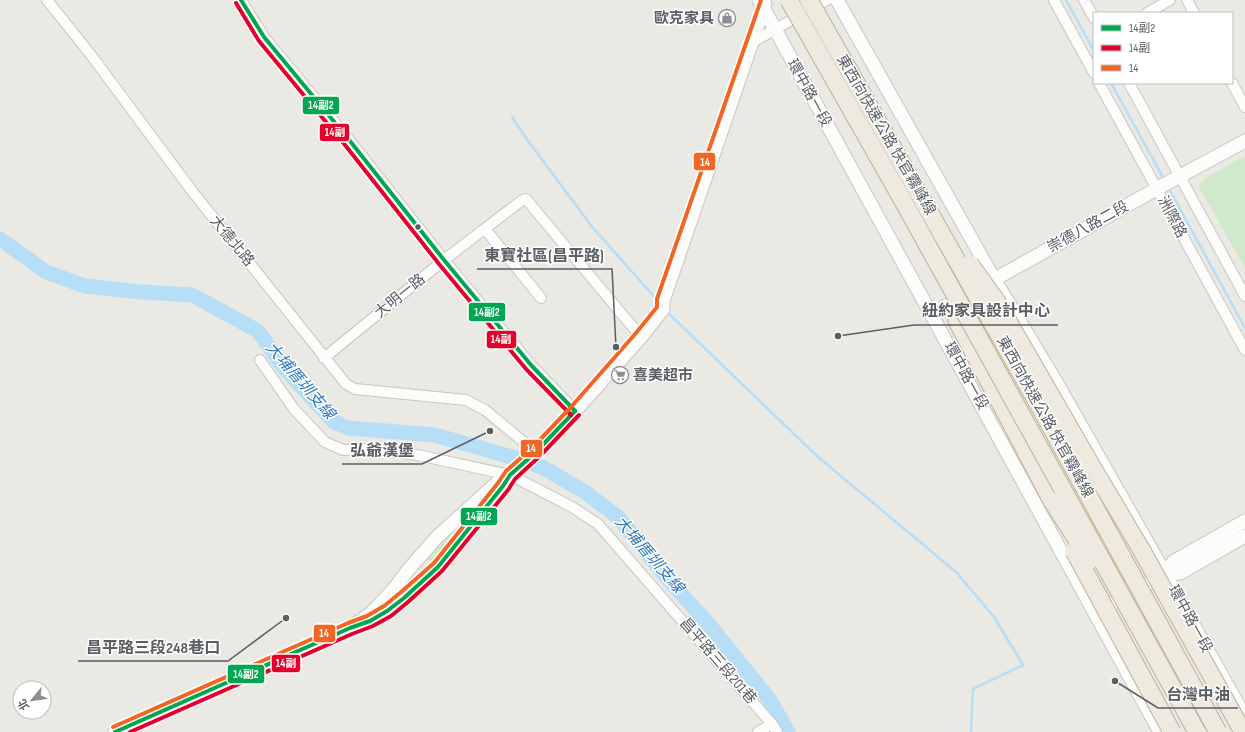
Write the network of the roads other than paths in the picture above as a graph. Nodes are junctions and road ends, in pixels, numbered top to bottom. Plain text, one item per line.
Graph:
1 (47, 0) edge
2 (241, 0) edge
3 (789, 0) edge
4 (809, 0) edge
5 (827, 0) edge
6 (837, 0) edge
7 (1054, 0) edge
8 (1084, 0) edge
9 (1170, 0) edge
10 (1187, 0) edge
11 (763, 3) edge
12 (1149, 12) edge
13 (1193, 12) edge
14 (1093, 16) edge
15 (774, 30) junction
16 (751, 43) junction
17 (1093, 71) edge
18 (1100, 84) edge
19 (1129, 84) edge
20 (1233, 84) edge
21 (1245, 107) edge
22 (1245, 141) edge
23 (1168, 183) junction
24 (919, 194) junction
25 (902, 199) junction
26 (485, 229) junction
27 (444, 260) junction
28 (994, 279) junction
29 (1245, 296) edge
30 (541, 298) dead end
31 (932, 314) junction
32 (641, 337) junction
33 (1245, 350) edge
34 (324, 358) junction
35 (260, 360) dead end
36 (575, 411) junction
37 (536, 452) junction
38 (1094, 470) junction
39 (510, 475) junction
40 (1052, 501) junction
41 (1245, 521) edge
42 (1245, 536) edge
43 (1165, 574) junction
44 (1094, 614) junction
45 (350, 628) junction
46 (1245, 717) edge
47 (775, 728) edge
48 (115, 732) edge
49 (758, 732) edge
50 (1160, 732) edge
51 (1172, 732) edge
52 (1185, 732) edge
53 (1197, 732) edge
54 (1218, 732) edge
55 (1230, 732) edge
56 (1243, 732) edge

1 - 34 street, 大德北路
2 - 27 street
3 - 25 highway, 東西向快速公路 快官霧峰線, bridge
4 - 24 highway, 東西向快速公路 快官霧峰線, bridge
5 - 15 street
6 - 28 street, 環中路一段
7 - 17 street
8 - 14 street
9 - 12 street
10 - 13 street
11 - 15 street, 環中路一段
11 - 16 street
15 - 16 street
15 - 31 street, 環中路一段
16 - 32 street
18 - 23 street, 洲際路
19 - 23 street, 洲際路
20 - 21 street
22 - 23 street, 崇德八路二段
23 - 28 street, 崇德八路二段
23 - 29 street, 洲際路
23 - 33 street, 洲際路
24 - 38 highway, bridge
24 - 54 highway, 東西向快速公路 快官霧峰線, bridge
25 - 40 highway, bridge
25 - 53 highway, 東西向快速公路 快官霧峰線, bridge
26 - 27 street, 大明一路
26 - 30 street
26 - 32 street, 大明一路
27 - 34 street, 大明一路
27 - 36 street
28 - 31 street, 崇德八路二段
28 - 43 street, 環中路一段
31 - 44 street, 環中路一段
32 - 36 street
34 - 37 street, 大德北路
35 - 39 street, 昌平路三段201巷
36 - 37 street
37 - 39 street
38 - 55 highway, bridge
38 - 56 highway, bridge
39 - 45 street
39 - 45 street
39 - 47 street, 昌平路三段201巷
40 - 51 highway, bridge
40 - 52 highway, bridge
41 - 43 street
42 - 43 street
43 - 44 street
43 - 46 street, 環中路一段
44 - 50 street, 環中路一段
45 - 48 street
47 - 49 street

